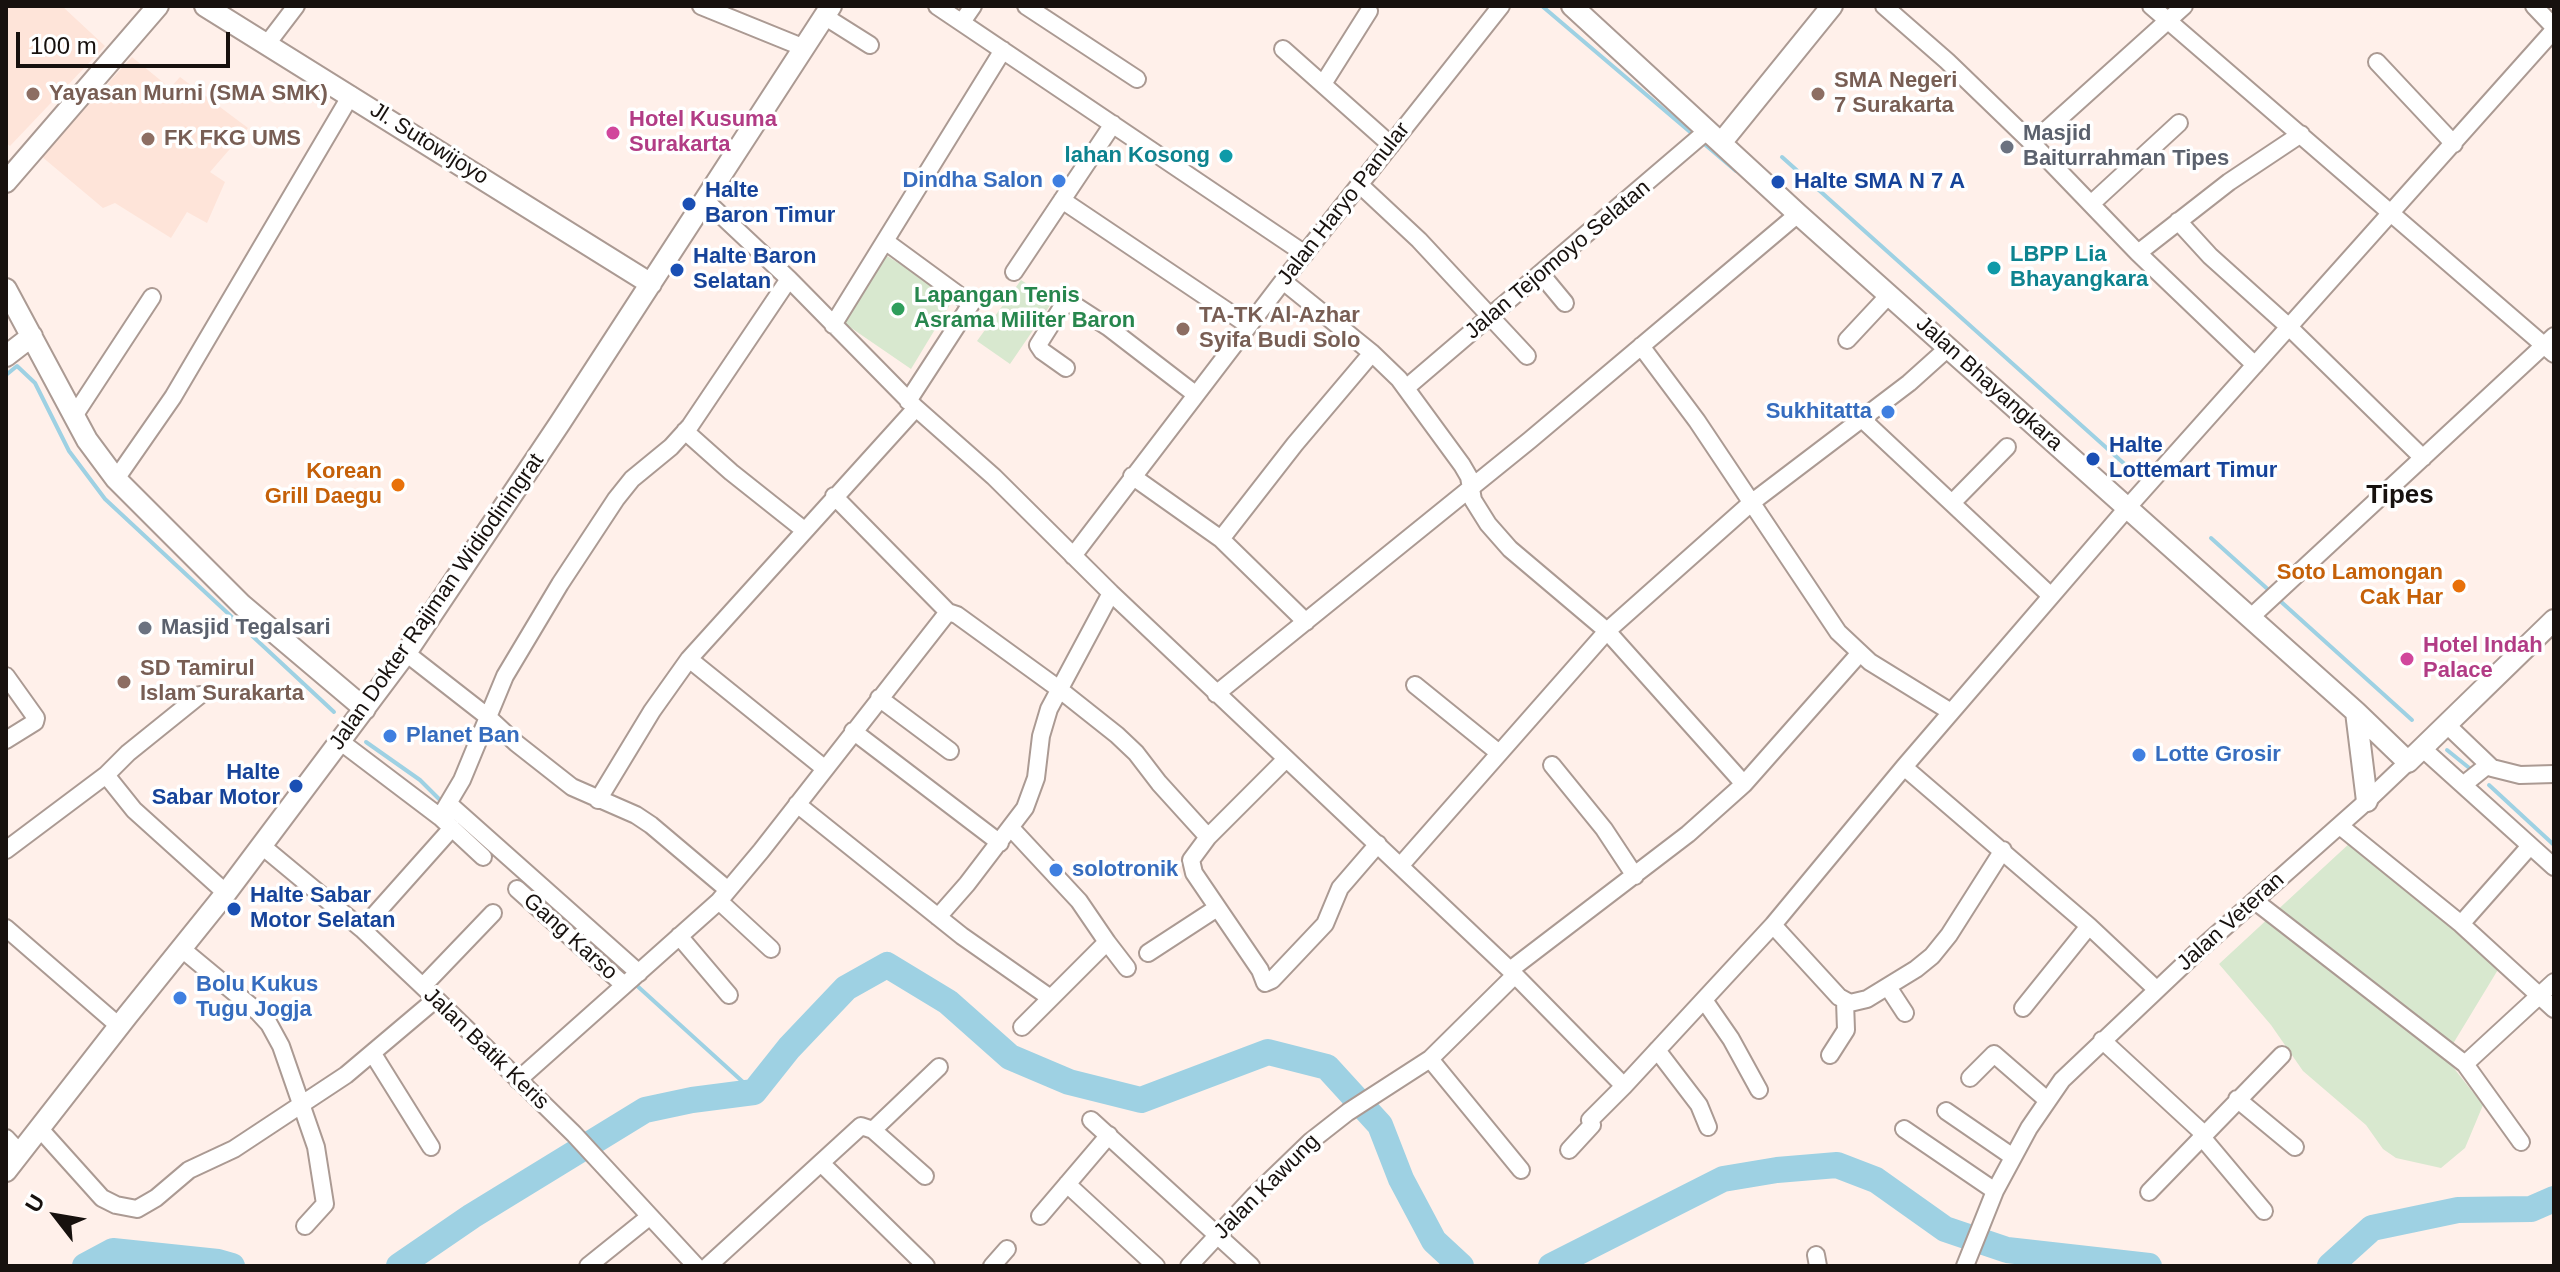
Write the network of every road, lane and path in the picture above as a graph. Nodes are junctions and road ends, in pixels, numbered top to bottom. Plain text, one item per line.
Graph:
1 (158, 6) edge
2 (205, 6) edge
3 (296, 6) edge
4 (701, 6) edge
5 (937, 6) edge
6 (973, 6) edge
7 (1026, 6) edge
8 (1501, 6) edge
9 (1572, 6) edge
10 (1832, 6) edge
11 (1884, 6) edge
12 (2151, 6) edge
13 (2184, 6) edge
14 (2534, 6) edge
15 (828, 11) edge
16 (1369, 11) dead end
17 (2167, 21) junction
18 (962, 22) junction
19 (2554, 28) edge
20 (267, 44) junction
21 (870, 45) dead end
22 (802, 47) junction
23 (1283, 49) dead end
24 (1003, 50) junction
25 (2377, 62) dead end
26 (1137, 79) dead end
27 (1323, 84) junction
28 (351, 95) junction
29 (2179, 123) dead end
30 (1113, 124) junction
31 (2301, 134) junction
32 (1706, 138) junction
33 (2032, 143) junction
34 (2454, 144) junction
35 (1391, 145) junction
36 (6, 182) edge
37 (1359, 184) junction
38 (1062, 200) junction
39 (706, 201) junction
40 (2091, 204) junction
41 (2392, 212) junction
42 (1798, 214) junction
43 (2178, 221) junction
44 (885, 241) junction
45 (2138, 253) junction
46 (1305, 254) junction
47 (1014, 272) dead end
48 (1541, 274) junction
49 (789, 279) junction
50 (1283, 281) junction
51 (651, 284) junction
52 (6, 289) edge
53 (1889, 295) junction
54 (152, 297) dead end
55 (1565, 303) dead end
56 (1491, 316) junction
57 (833, 325) junction
58 (1248, 325) junction
59 (2289, 327) junction
60 (32, 336) junction
61 (1847, 340) dead end
62 (2551, 345) edge
63 (1641, 346) junction
64 (1948, 348) junction
65 (1372, 353) junction
66 (6, 356) edge
67 (1527, 356) dead end
68 (2255, 365) junction
69 (1066, 368) dead end
70 (1406, 388) junction
71 (1195, 394) junction
72 (912, 404) junction
73 (74, 416) junction
74 (1862, 419) junction
75 (685, 431) junction
76 (2007, 447) dead end
77 (2423, 458) junction
78 (1132, 476) junction
79 (116, 479) junction
80 (1471, 488) junction
81 (834, 496) junction
82 (1751, 503) junction
83 (1952, 503) junction
84 (2128, 507) junction
85 (804, 530) junction
86 (1221, 539) junction
87 (1073, 556) junction
88 (1111, 593) junction
89 (2051, 596) junction
90 (948, 612) junction
91 (2253, 615) junction
92 (2554, 620) edge
93 (1306, 622) junction
94 (1607, 631) junction
95 (406, 653) junction
96 (1859, 654) junction
97 (689, 659) junction
98 (6, 676) edge
99 (1415, 685) dead end
100 (1059, 689) junction
101 (1216, 694) junction
102 (200, 695) dead end
103 (879, 698) junction
104 (365, 709) junction
105 (1951, 712) junction
106 (2356, 712) junction
107 (488, 717) junction
108 (2446, 724) junction
109 (853, 731) junction
110 (6, 740) edge
111 (341, 742) junction
112 (950, 751) dead end
113 (1499, 753) junction
114 (2415, 755) junction
115 (1286, 759) junction
116 (1552, 765) dead end
117 (2488, 765) junction
118 (1904, 767) junction
119 (824, 768) junction
120 (2554, 774) edge
121 (106, 775) junction
122 (1744, 784) junction
123 (2463, 785) junction
124 (598, 800) junction
125 (2367, 801) junction
126 (797, 804) junction
127 (447, 813) junction
128 (2340, 826) junction
129 (1011, 828) junction
130 (1208, 837) junction
131 (1000, 843) junction
132 (1378, 844) junction
133 (262, 846) junction
134 (2530, 846) junction
135 (6, 850) edge
136 (2003, 850) junction
137 (483, 857) dead end
138 (1401, 865) junction
139 (2554, 867) edge
140 (1635, 876) junction
141 (517, 889) dead end
142 (226, 893) junction
143 (724, 895) junction
144 (2255, 901) junction
145 (1217, 908) junction
146 (493, 913) dead end
147 (938, 917) junction
148 (2461, 924) junction
149 (1773, 925) junction
150 (2089, 926) junction
151 (6, 928) edge
152 (362, 929) junction
153 (679, 936) junction
154 (1107, 942) junction
155 (182, 949) junction
156 (771, 949) dead end
157 (1148, 953) dead end
158 (1127, 968) dead end
159 (1513, 972) junction
160 (632, 979) junction
161 (2554, 982) edge
162 (423, 986) junction
163 (1888, 987) junction
164 (2156, 989) junction
165 (729, 995) dead end
166 (2540, 995) junction
167 (1049, 997) junction
168 (436, 999) junction
169 (1704, 1000) junction
170 (1845, 1001) junction
171 (2023, 1008) dead end
172 (2554, 1009) edge
173 (1905, 1013) dead end
174 (119, 1026) junction
175 (1022, 1027) dead end
176 (2102, 1040) junction
177 (1657, 1050) junction
178 (373, 1054) junction
179 (1830, 1055) dead end
180 (2282, 1055) dead end
181 (1430, 1059) junction
182 (2465, 1064) junction
183 (939, 1067) dead end
184 (1970, 1078) dead end
185 (518, 1080) junction
186 (1624, 1086) junction
187 (1759, 1090) dead end
188 (2237, 1099) junction
189 (2047, 1100) junction
190 (300, 1104) junction
191 (1946, 1111) dead end
192 (1091, 1120) dead end
193 (1708, 1127) dead end
194 (40, 1129) junction
195 (1904, 1129) dead end
196 (873, 1130) junction
197 (1109, 1135) junction
198 (2202, 1135) junction
199 (2521, 1142) dead end
200 (13, 1145) edge
201 (431, 1147) dead end
202 (2295, 1147) dead end
203 (1569, 1150) dead end
204 (2013, 1157) junction
205 (821, 1163) junction
206 (1521, 1170) dead end
207 (6, 1171) edge
208 (925, 1176) dead end
209 (1067, 1184) junction
210 (2149, 1192) dead end
211 (1992, 1198) junction
212 (2264, 1211) dead end
213 (1040, 1216) dead end
214 (649, 1217) junction
215 (305, 1226) dead end
216 (1219, 1235) junction
217 (1007, 1249) dead end
218 (588, 1266) edge
219 (696, 1266) edge
220 (708, 1266) edge
221 (926, 1266) edge
222 (992, 1266) edge
223 (1156, 1266) edge
224 (1189, 1266) edge
225 (1251, 1266) edge
226 (1965, 1266) edge

1 - 36 main road
2 - 20 main road, Jl. Sutowijoyo
3 - 20 street
4 - 22 street
5 - 18 street
6 - 18 street
7 - 26 street
8 - 35 street, Jalan Haryo Panular
9 - 32 main road, Jalan Bhayangkara
10 - 32 main road
11 - 33 street
12 - 17 street
13 - 17 street
14 - 19 street
15 - 21 street
15 - 22 main road, Jalan Dokter Rajiman Widiodiningrat
16 - 27 street
17 - 31 street
17 - 33 street
18 - 24 street
19 - 34 street
20 - 28 main road, Jl. Sutowijoyo
22 - 39 main road, Jalan Dokter Rajiman Widiodiningrat
23 - 27 street
24 - 30 street
24 - 44 street
25 - 34 street
27 - 35 street
28 - 51 main road, Jl. Sutowijoyo
28 - 79 street
29 - 40 street
30 - 38 street
30 - 46 street
31 - 41 street
31 - 43 street
32 - 42 main road, Jalan Bhayangkara
32 - 48 street, Jalan Tejomoyo Selatan
33 - 40 street
34 - 41 street
35 - 37 street, Jalan Haryo Panular
37 - 46 street, Jalan Haryo Panular
37 - 56 street
38 - 47 street
38 - 58 street
39 - 49 street
39 - 51 main road, Jalan Dokter Rajiman Widiodiningrat
40 - 45 street
41 - 59 street
41 - 62 street
42 - 53 main road, Jalan Bhayangkara
42 - 63 street
43 - 45 street
43 - 59 street
44 - 57 street
44 - 72 street
45 - 68 street
46 - 50 street, Jalan Haryo Panular
48 - 55 street
48 - 56 street, Jalan Tejomoyo Selatan
49 - 57 street
49 - 75 street
50 - 58 street, Jalan Haryo Panular
50 - 65 street
51 - 95 main road, Jalan Dokter Rajiman Widiodiningrat
52 - 60 main road
53 - 61 street
53 - 64 main road, Jalan Bhayangkara
54 - 73 street
56 - 67 street
56 - 70 street, Jalan Tejomoyo Selatan
57 - 72 street
58 - 71 street, Jalan Haryo Panular
59 - 68 street
59 - 77 street
60 - 66 main road
60 - 73 main road
62 - 77 street
63 - 80 street
63 - 82 street
64 - 74 street
64 - 84 main road, Jalan Bhayangkara
65 - 70 street
65 - 86 street
68 - 84 street
69 - 71 street
70 - 80 street
71 - 78 street, Jalan Haryo Panular
72 - 81 street
72 - 87 street
73 - 79 main road
74 - 82 street
74 - 83 street
75 - 85 street
75 - 107 street
76 - 83 street
77 - 91 street
78 - 86 street
78 - 87 street, Jalan Haryo Panular
79 - 104 main road
80 - 93 street
80 - 94 street
81 - 85 street
81 - 90 street
82 - 94 street
82 - 96 street
83 - 89 street
84 - 89 street
84 - 91 main road, Jalan Bhayangkara
85 - 97 street
86 - 93 street
87 - 88 street
88 - 100 street
88 - 101 street
89 - 105 street
90 - 100 street
90 - 103 street
91 - 106 main road, Jalan Bhayangkara
92 - 108 main road, Jalan Veteran
93 - 101 street
94 - 113 street
94 - 122 street
95 - 104 main road, Jalan Dokter Rajiman Widiodiningrat
95 - 107 street
96 - 105 street
96 - 122 street, Jalan Kawung
97 - 119 street
97 - 124 street
98 - 110 street
99 - 113 street
100 - 129 street
100 - 130 street
101 - 115 street
102 - 121 street
103 - 109 street
103 - 112 street
104 - 111 main road, Jalan Dokter Rajiman Widiodiningrat
105 - 118 street
106 - 114 main road, Jalan Bhayangkara
106 - 125 main road
107 - 124 street
107 - 127 street
108 - 114 main road, Jalan Veteran
108 - 117 street
109 - 119 street
109 - 131 street
111 - 127 street
111 - 133 main road, Jalan Dokter Rajiman Widiodiningrat
113 - 138 street
114 - 123 street
114 - 125 street, Jalan Veteran
115 - 130 street
115 - 132 street
116 - 140 street
117 - 120 street
117 - 123 street
118 - 136 street
118 - 149 street
119 - 126 street
121 - 135 street
121 - 142 street
122 - 140 street, Jalan Kawung
123 - 134 street
124 - 143 street
125 - 128 street, Jalan Veteran
126 - 143 street
126 - 147 street
127 - 137 street
127 - 152 street
127 - 160 street
128 - 144 street, Jalan Veteran
128 - 148 street
129 - 131 street
129 - 154 street
130 - 145 street
131 - 147 street
132 - 138 street
132 - 145 street
133 - 142 main road, Jalan Dokter Rajiman Widiodiningrat
133 - 152 street, Jalan Batik Keris
134 - 139 street
134 - 148 street
136 - 150 street
136 - 163 street
138 - 159 street
140 - 159 street, Jalan Kawung
141 - 160 street, Gang Karso
142 - 155 main road, Jalan Dokter Rajiman Widiodiningrat
143 - 153 street
143 - 156 street
144 - 164 street, Jalan Veteran
144 - 182 street
145 - 157 street
146 - 162 street, Gang Karso
147 - 167 street
148 - 166 street
149 - 169 street
149 - 170 street
150 - 164 street
150 - 171 street
151 - 174 street
152 - 162 street, Jalan Batik Keris
153 - 160 street
153 - 165 street
154 - 158 street
154 - 167 street
155 - 174 main road, Jalan Dokter Rajiman Widiodiningrat
155 - 190 street
159 - 181 street, Jalan Kawung
159 - 186 street
160 - 185 street
161 - 166 street
162 - 168 street, Jalan Batik Keris
163 - 170 street
163 - 173 street
164 - 176 street, Jalan Veteran
166 - 172 street
166 - 182 street
167 - 175 street
168 - 178 street
168 - 185 street, Jalan Batik Keris
169 - 177 street
169 - 187 street
170 - 179 street
174 - 194 main road, Jalan Dokter Rajiman Widiodiningrat
176 - 189 street, Jalan Veteran
176 - 198 street
177 - 186 street
177 - 193 street
178 - 190 street
178 - 201 street
180 - 188 street
181 - 206 street
181 - 216 street, Jalan Kawung
182 - 199 street
183 - 196 street
184 - 189 street
185 - 214 street, Jalan Batik Keris
186 - 203 street
188 - 198 street
188 - 202 street
189 - 204 street, Jalan Veteran
190 - 194 street
190 - 215 street
191 - 204 street
192 - 197 street
194 - 200 main road, Jalan Dokter Rajiman Widiodiningrat
195 - 211 street
196 - 205 street
196 - 208 street
197 - 209 street
197 - 216 street
198 - 210 street
198 - 212 street
200 - 207 main road, Jalan Dokter Rajiman Widiodiningrat
204 - 211 street, Jalan Veteran
205 - 220 street
205 - 221 street
209 - 213 street
209 - 223 street
211 - 226 street, Jalan Veteran
214 - 218 street
214 - 219 street, Jalan Batik Keris
216 - 224 street, Jalan Kawung
216 - 225 street
217 - 222 street

